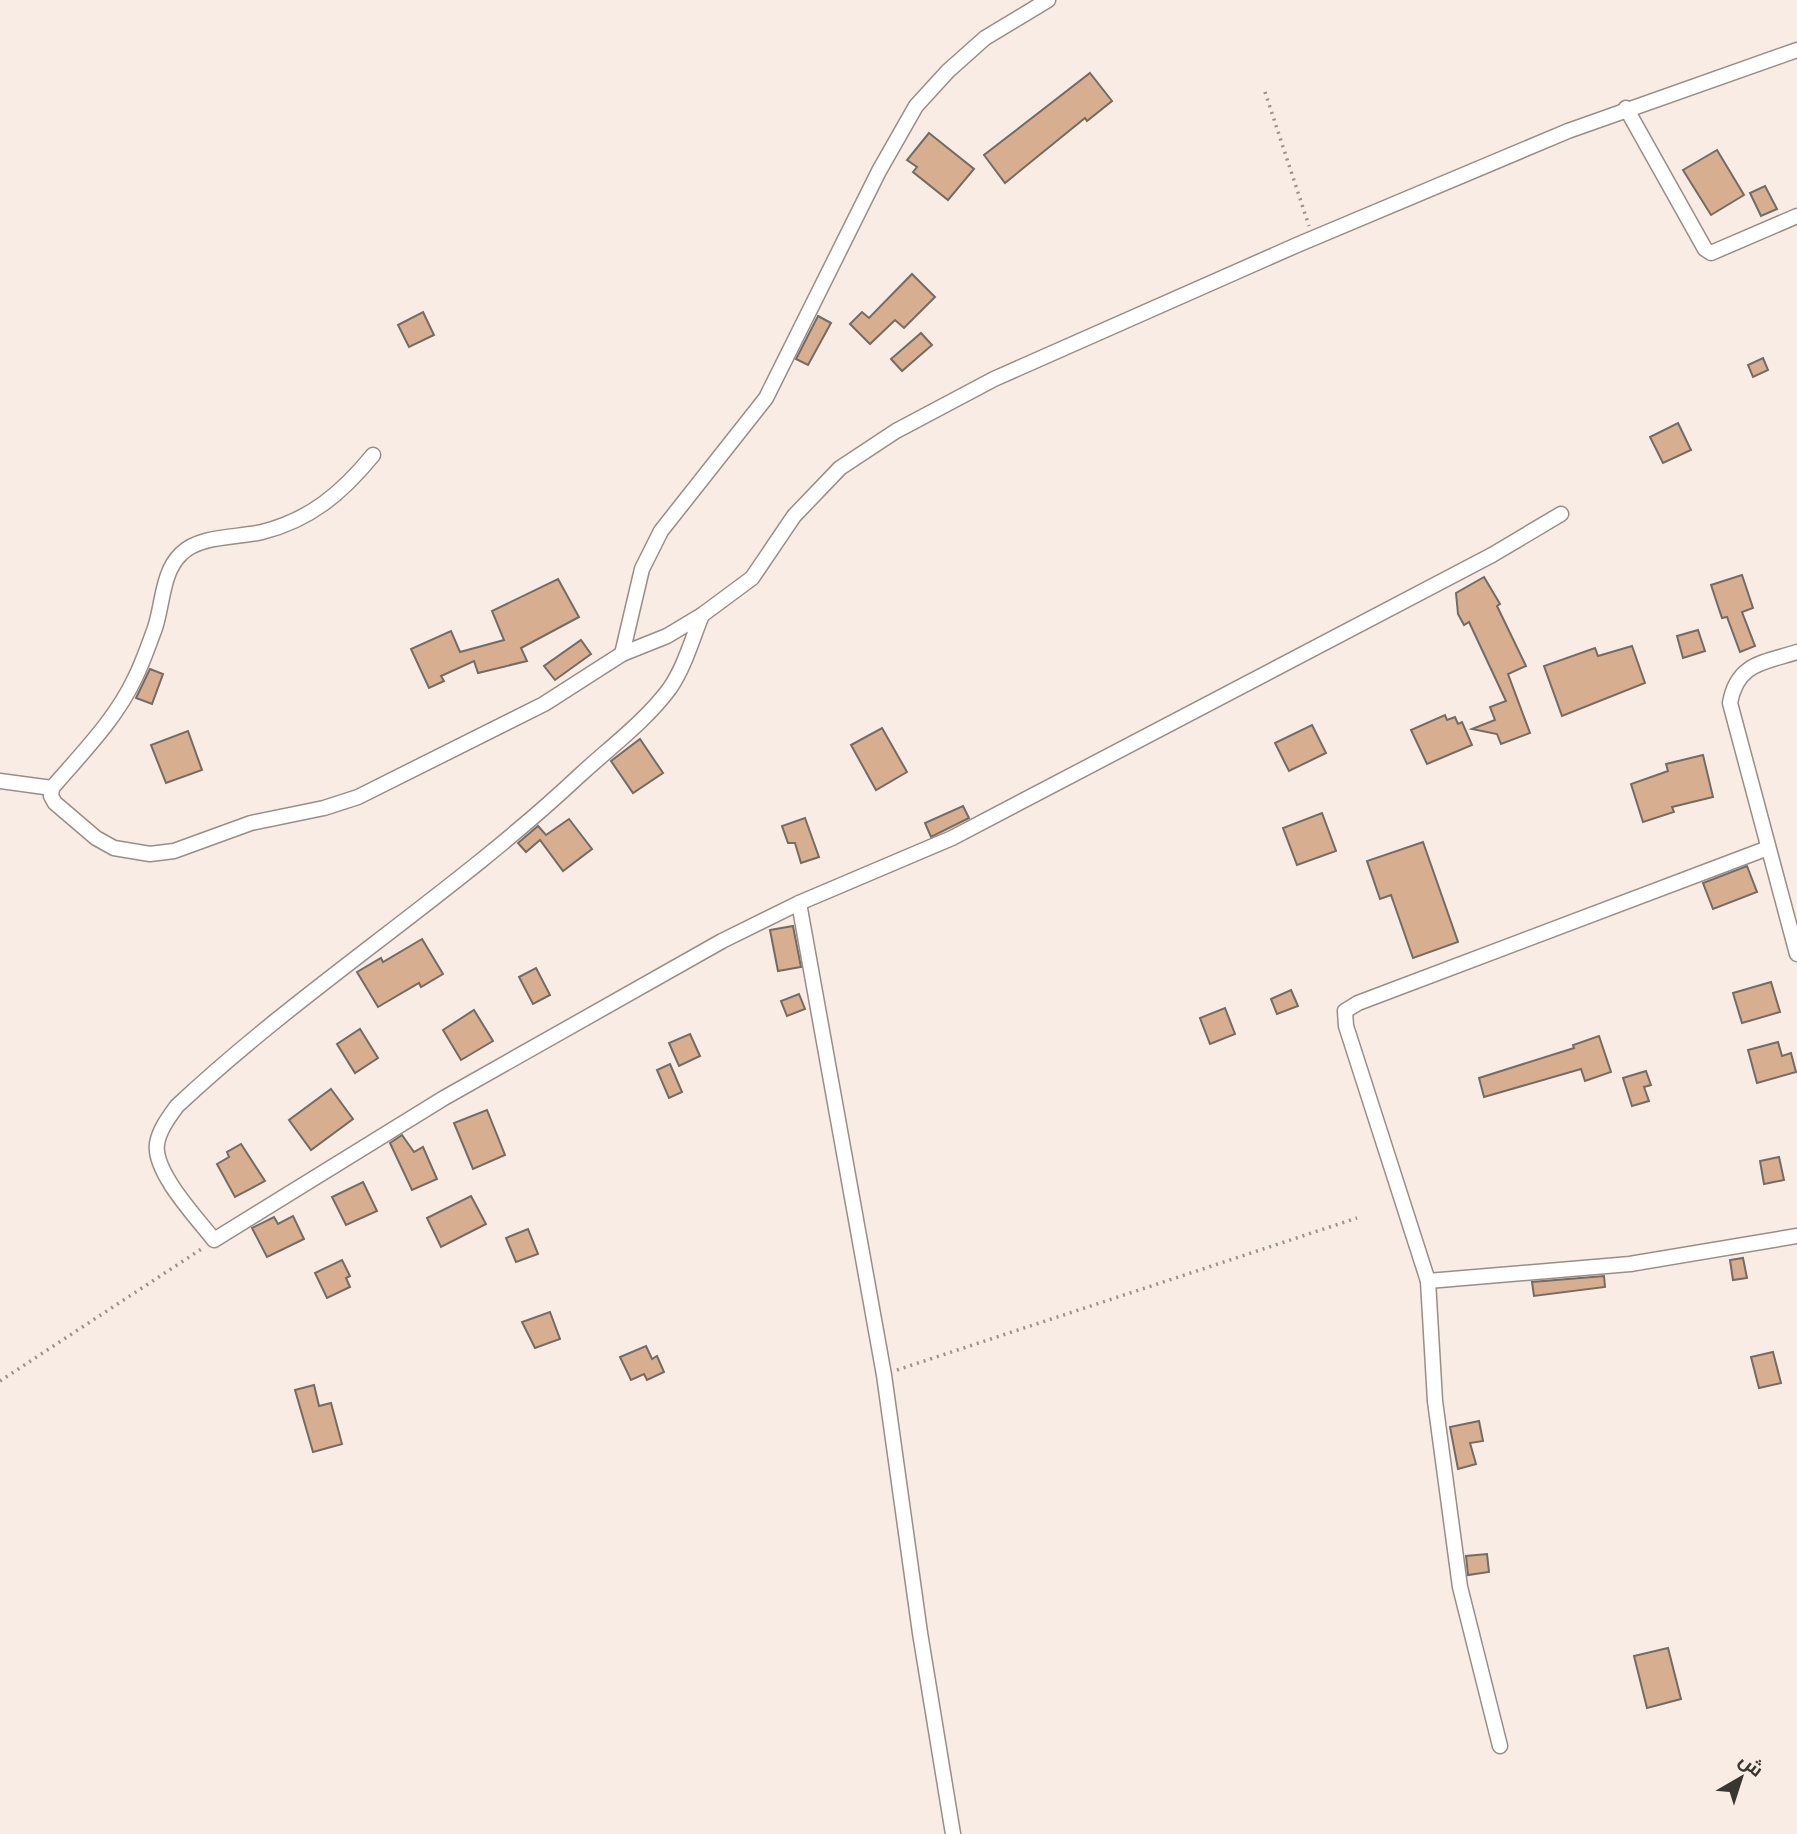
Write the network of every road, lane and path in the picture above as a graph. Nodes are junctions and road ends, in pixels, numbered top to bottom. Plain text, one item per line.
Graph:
1 (1048, 0) edge
2 (1797, 50) edge
3 (1265, 92) dead end
4 (1626, 108) junction
5 (1797, 216) edge
6 (1312, 238) junction
7 (373, 455) dead end
8 (1560, 514) dead end
9 (702, 615) junction
10 (1797, 652) edge
11 (622, 654) junction
12 (0, 781) edge
13 (52, 788) junction
14 (1768, 848) junction
15 (799, 903) junction
16 (1797, 954) edge
17 (1357, 1218) dead end
18 (1797, 1236) edge
19 (214, 1240) junction
20 (1428, 1281) junction
21 (884, 1374) junction
22 (0, 1381) edge
23 (1500, 1746) dead end
24 (953, 1834) edge

1 - 11 street
2 - 4 street
3 - 6 path
4 - 5 street
4 - 6 street
6 - 9 street
7 - 13 street
8 - 15 street
9 - 11 street
9 - 19 street
10 - 14 street
11 - 13 street
12 - 13 street
14 - 16 street
14 - 20 street
15 - 19 street
15 - 21 street
17 - 21 path
18 - 20 street
19 - 22 path
20 - 23 street
21 - 24 street

